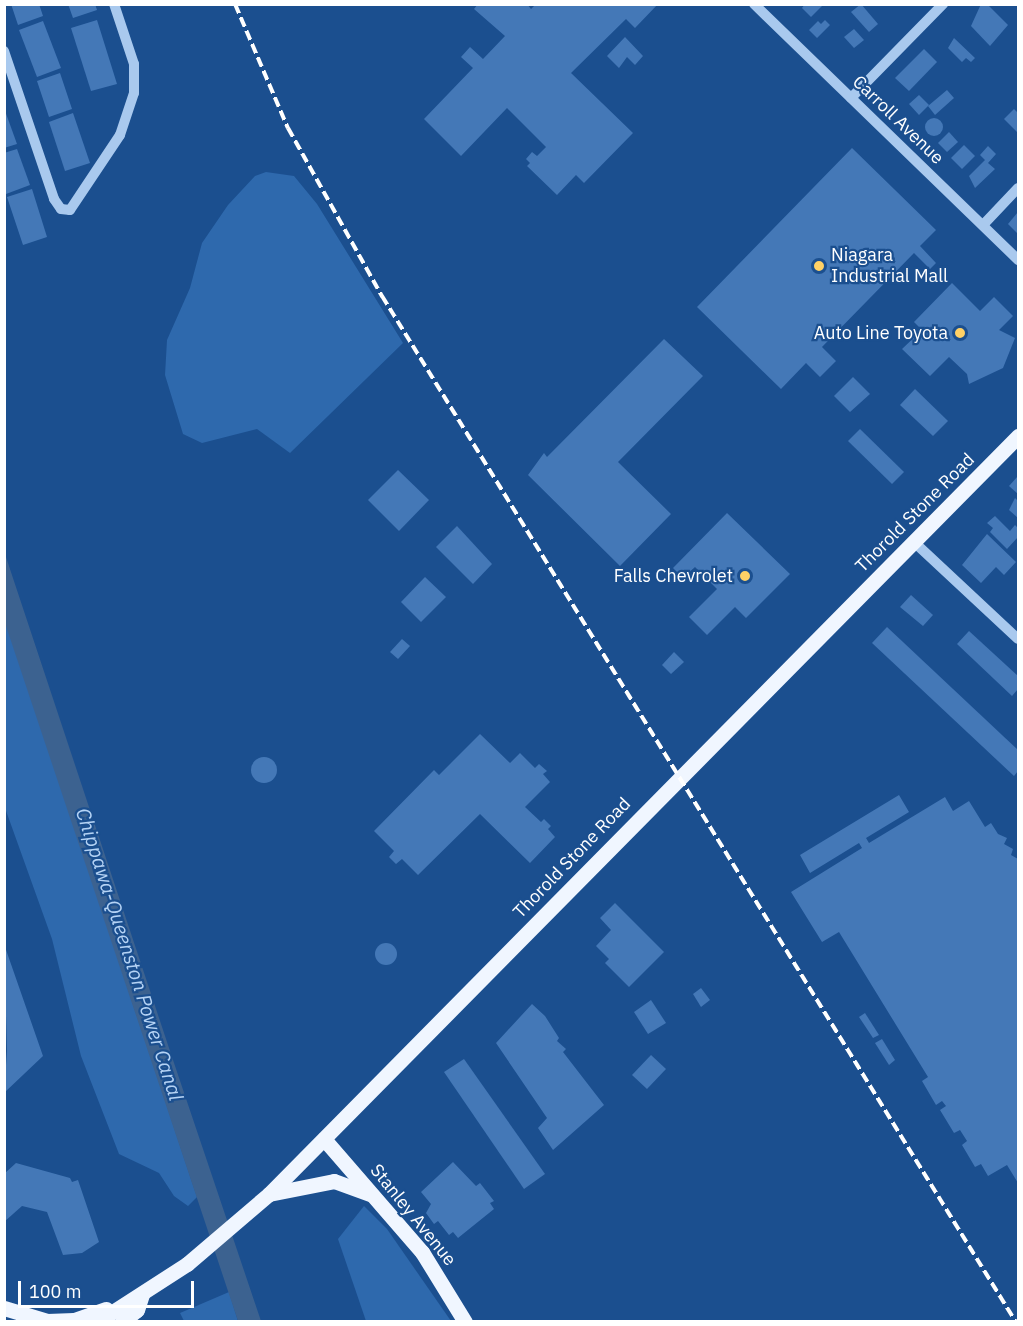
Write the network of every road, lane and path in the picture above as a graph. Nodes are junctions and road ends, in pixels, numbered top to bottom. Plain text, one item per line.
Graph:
1 (114, 4) edge
2 (754, 4) edge
3 (943, 4) edge
4 (4, 51) edge
5 (851, 98) junction
6 (1018, 188) edge
7 (983, 225) junction
8 (1018, 260) edge
9 (1018, 436) edge
10 (914, 542) junction
11 (1018, 639) edge
12 (324, 1139) junction
13 (269, 1194) junction
14 (375, 1197) junction
15 (142, 1295) junction
16 (4, 1308) edge
17 (97, 1322) edge
18 (122, 1322) edge
19 (465, 1322) edge

1 - 4 street
2 - 5 street, Carroll Avenue
3 - 5 street
5 - 7 street, Carroll Avenue
6 - 7 street
7 - 8 street, Carroll Avenue
9 - 10 main road, Thorold Stone Road
10 - 11 street
10 - 12 main road, Thorold Stone Road
12 - 13 main road, Thorold Stone Road
12 - 14 main road, Stanley Avenue
13 - 14 main road
13 - 15 main road, Thorold Stone Road
14 - 19 main road, Stanley Avenue
15 - 16 main road
15 - 17 main road, Thorold Stone Road
15 - 18 main road, Thorold Stone Road

